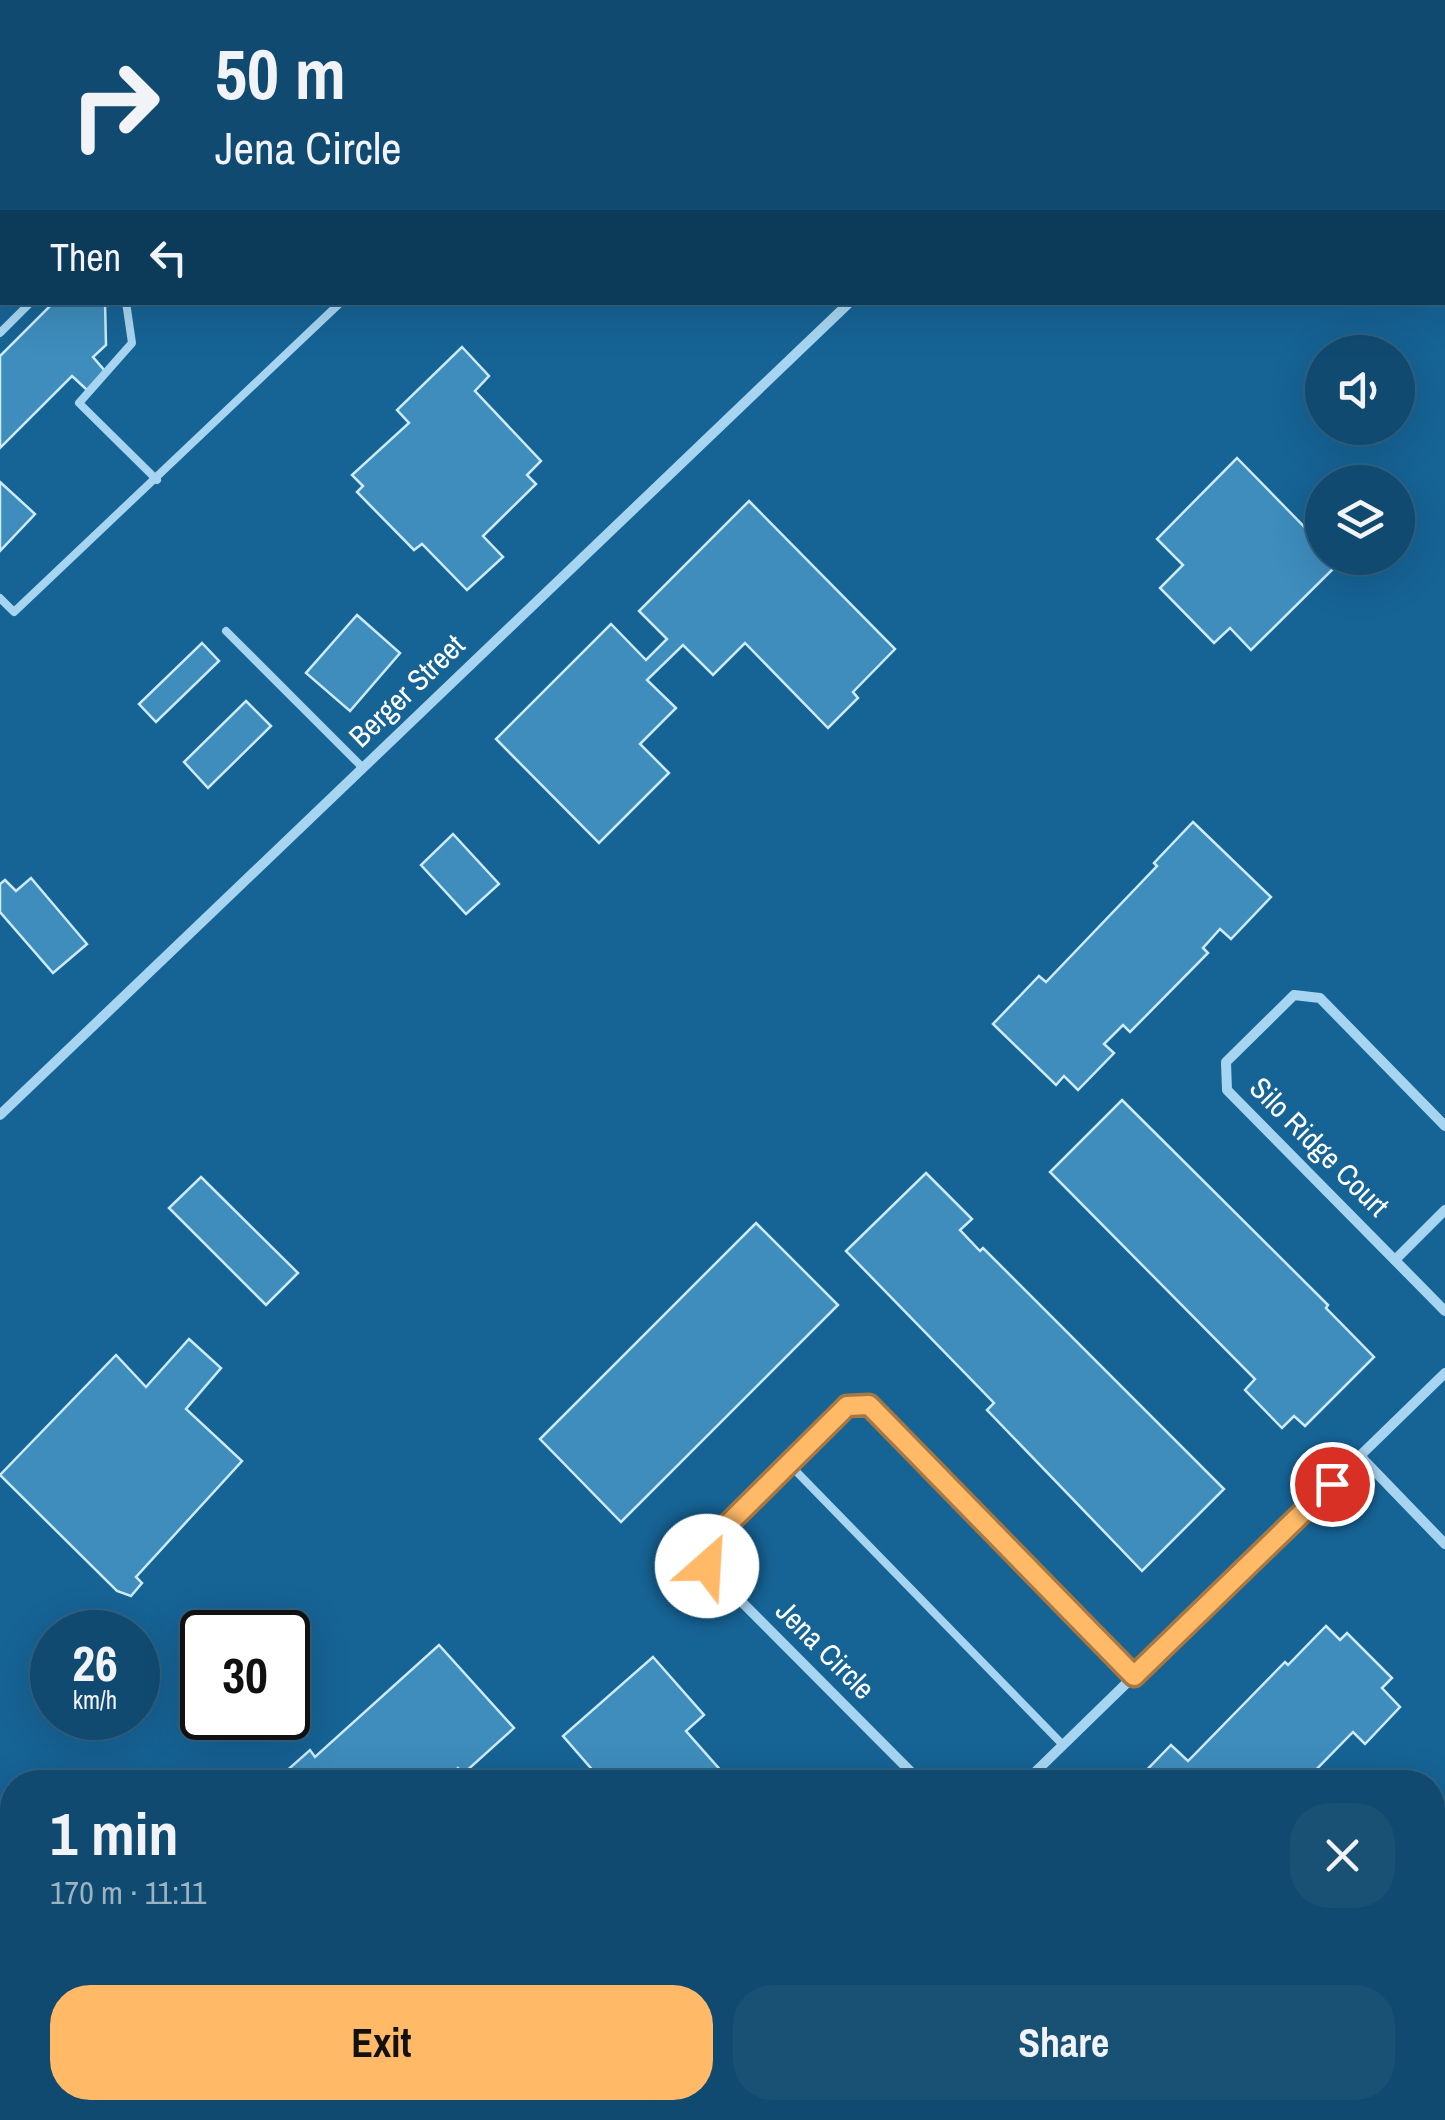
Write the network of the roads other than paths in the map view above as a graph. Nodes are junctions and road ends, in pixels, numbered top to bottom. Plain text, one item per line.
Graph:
1 (28, 305) edge
2 (126, 305) edge
3 (338, 305) edge
4 (847, 305) edge
5 (0, 333) edge
6 (157, 480) junction
7 (0, 598) edge
8 (226, 631) dead end
9 (363, 768) junction
10 (0, 1115) edge
11 (1445, 1126) edge
12 (1445, 1210) edge
13 (1395, 1260) junction
14 (1445, 1311) edge
15 (1445, 1373) edge
16 (1360, 1456) junction
17 (789, 1464) junction
18 (1445, 1544) edge
19 (1134, 1676) junction
20 (1063, 1745) junction
21 (909, 1770) edge
22 (1037, 1770) edge

1 - 5 lane
2 - 6 lane
3 - 6 lane
4 - 9 street, Berger Street
6 - 7 lane
8 - 9 lane
9 - 10 street, Berger Street
11 - 13 street, Silo Ridge Court
12 - 13 street, Silo Ridge Court
13 - 14 street, Silo Ridge Court
15 - 16 street
16 - 18 street
16 - 19 street
17 - 19 street, Jena Circle
17 - 20 lane
17 - 21 street, Jena Circle
19 - 20 street
20 - 22 street

